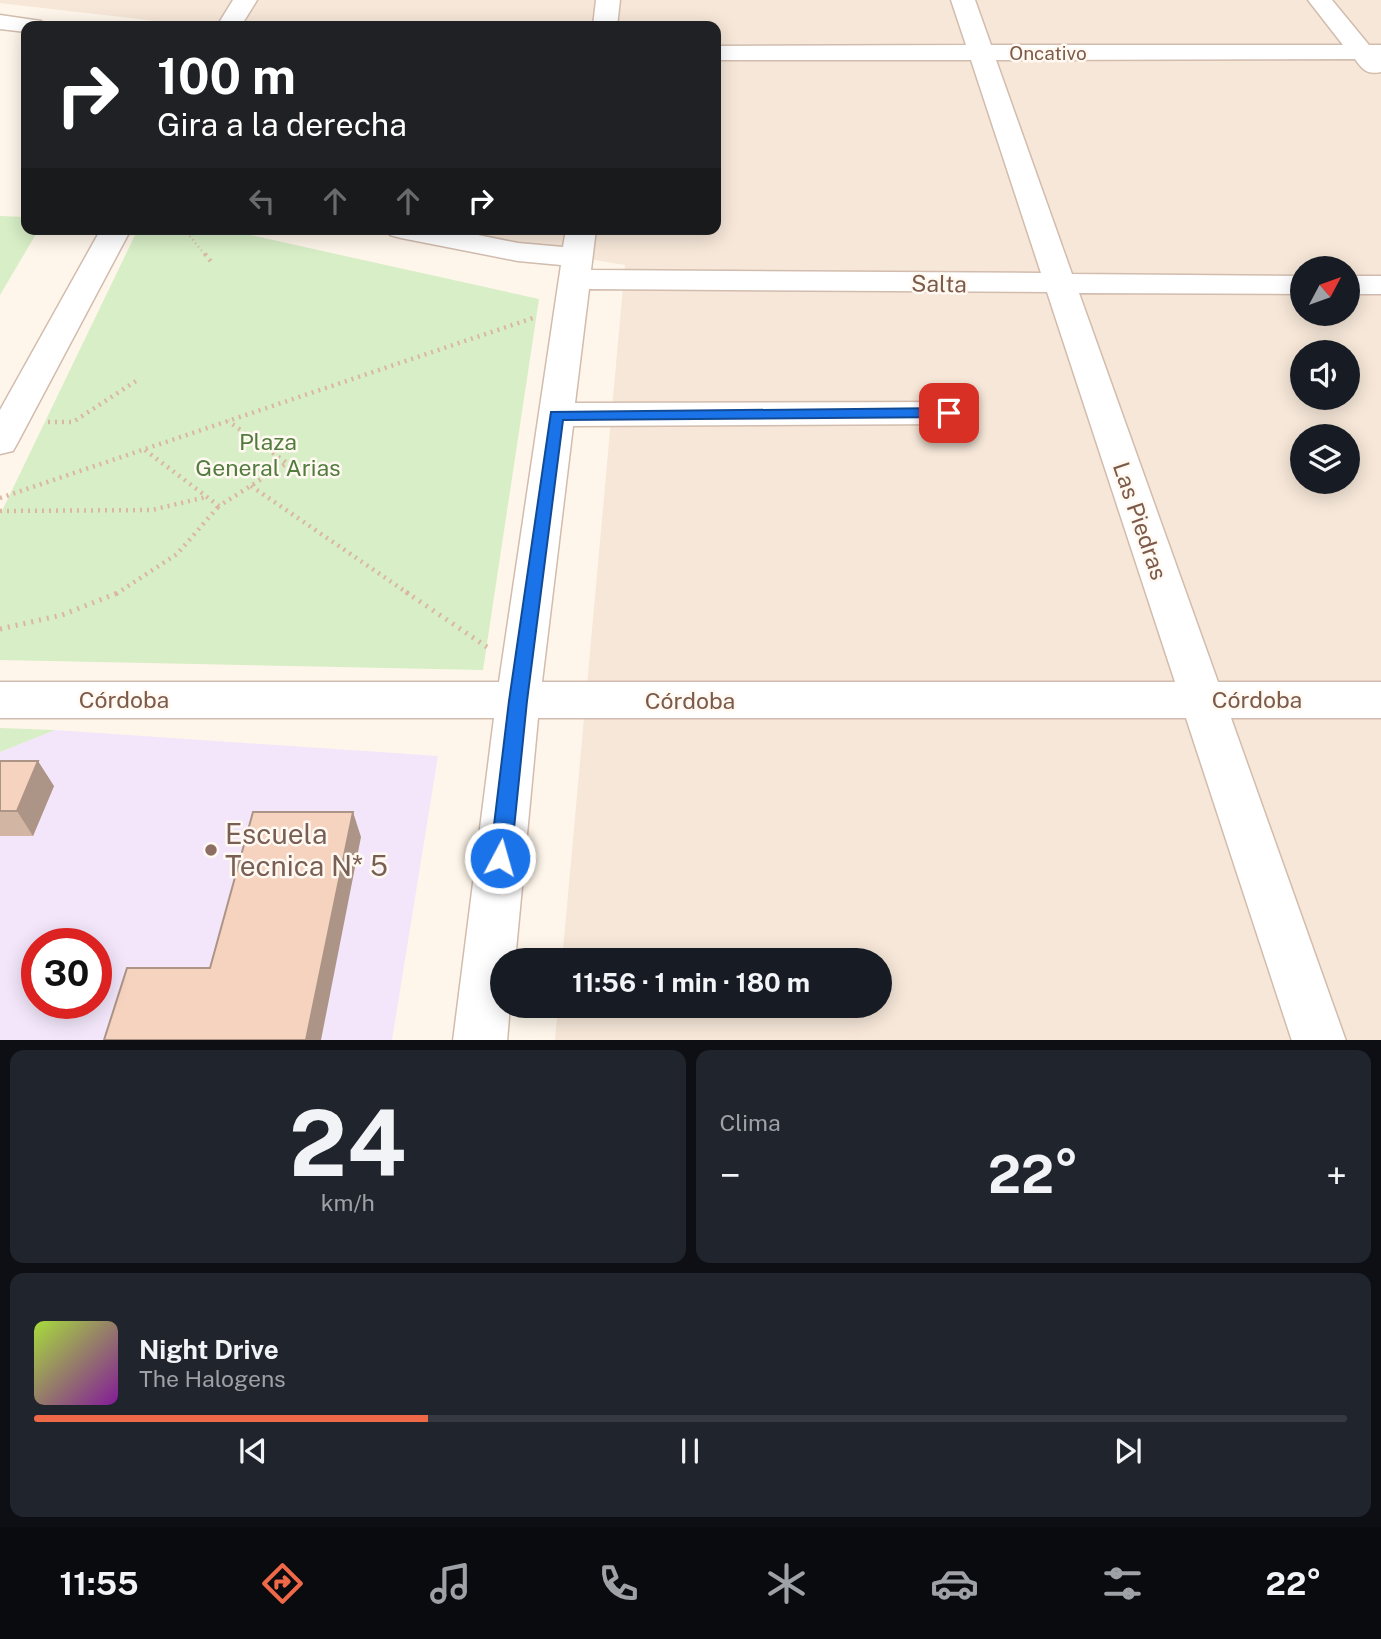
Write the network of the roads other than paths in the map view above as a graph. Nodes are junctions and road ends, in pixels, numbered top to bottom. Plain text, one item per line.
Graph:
1 (245, 0) edge
2 (608, 0) edge
3 (963, 0) edge
4 (1320, 0) edge
5 (232, 21) edge
6 (606, 21) edge
7 (0, 22) edge
8 (21, 25) edge
9 (1371, 52) edge
10 (721, 53) edge
11 (981, 53) junction
12 (1381, 76) edge
13 (113, 235) edge
14 (432, 235) edge
15 (576, 268) edge
16 (1061, 285) junction
17 (1290, 285) edge
18 (1360, 285) edge
19 (1381, 285) edge
20 (949, 413) dead end
21 (556, 415) junction
22 (5, 432) edge
23 (520, 686) junction
24 (0, 700) edge
25 (1201, 700) junction
26 (1381, 700) edge
27 (480, 1040) edge
28 (1319, 1040) edge

1 - 5 street
2 - 6 street
3 - 11 street, Las Piedras
4 - 9 street
7 - 8 street
9 - 11 street, Oncativo
9 - 12 street
10 - 11 street, Oncativo
11 - 16 street, Las Piedras
13 - 22 street
14 - 15 street, Salta
15 - 16 street, Salta
15 - 21 street
16 - 17 street, Salta
16 - 25 street, Las Piedras
18 - 19 street
20 - 21 street
21 - 23 street
23 - 24 street, Córdoba
23 - 25 street, Córdoba
23 - 27 street
25 - 26 street, Córdoba
25 - 28 street, Las Piedras

